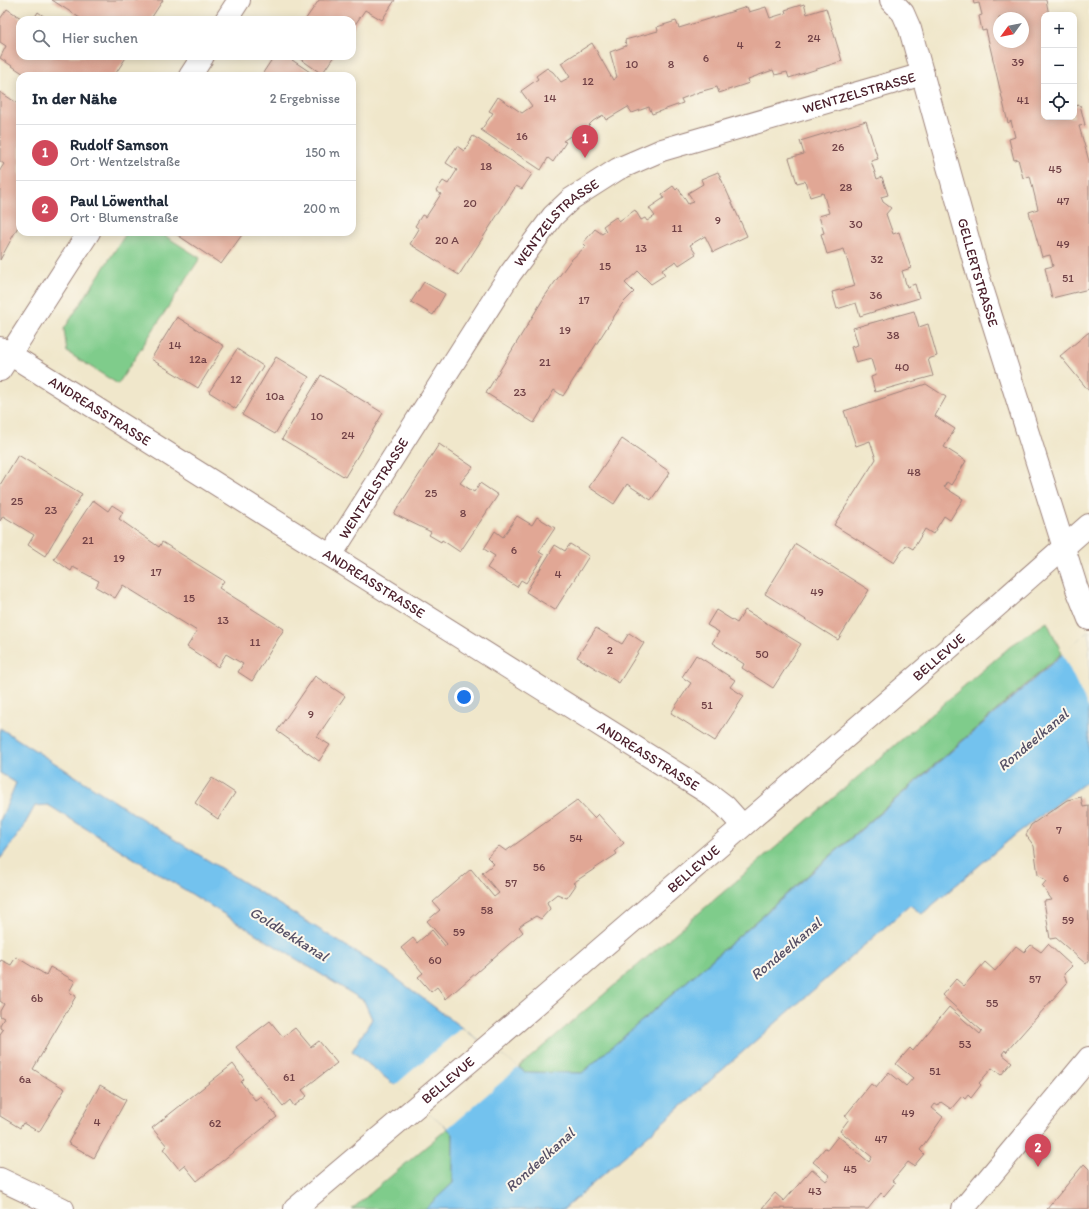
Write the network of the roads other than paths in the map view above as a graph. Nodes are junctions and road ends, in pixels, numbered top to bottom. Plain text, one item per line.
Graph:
1 (239, 0) edge
2 (891, 0) edge
3 (229, 16) edge
4 (200, 60) edge
5 (192, 72) edge
6 (923, 74) junction
7 (86, 236) edge
8 (3, 357) edge
9 (1089, 525) edge
10 (1064, 546) junction
11 (331, 555) junction
12 (1089, 619) edge
13 (742, 825) junction
14 (1089, 1058) edge
15 (0, 1179) edge
16 (63, 1209) edge
17 (295, 1209) edge
18 (963, 1209) edge

1 - 3 street
2 - 6 street, GELLERTSTRASSE
4 - 5 street
6 - 10 street, GELLERTSTRASSE
6 - 11 street, WENTZELSTRASSE
7 - 8 street
8 - 11 street, ANDREASSTRASSE
9 - 10 street, BELLEVUE
10 - 12 street, GELLERTSTRASSE
10 - 13 street, BELLEVUE
11 - 13 street, ANDREASSTRASSE
13 - 17 street, BELLEVUE
14 - 18 street
15 - 16 street

